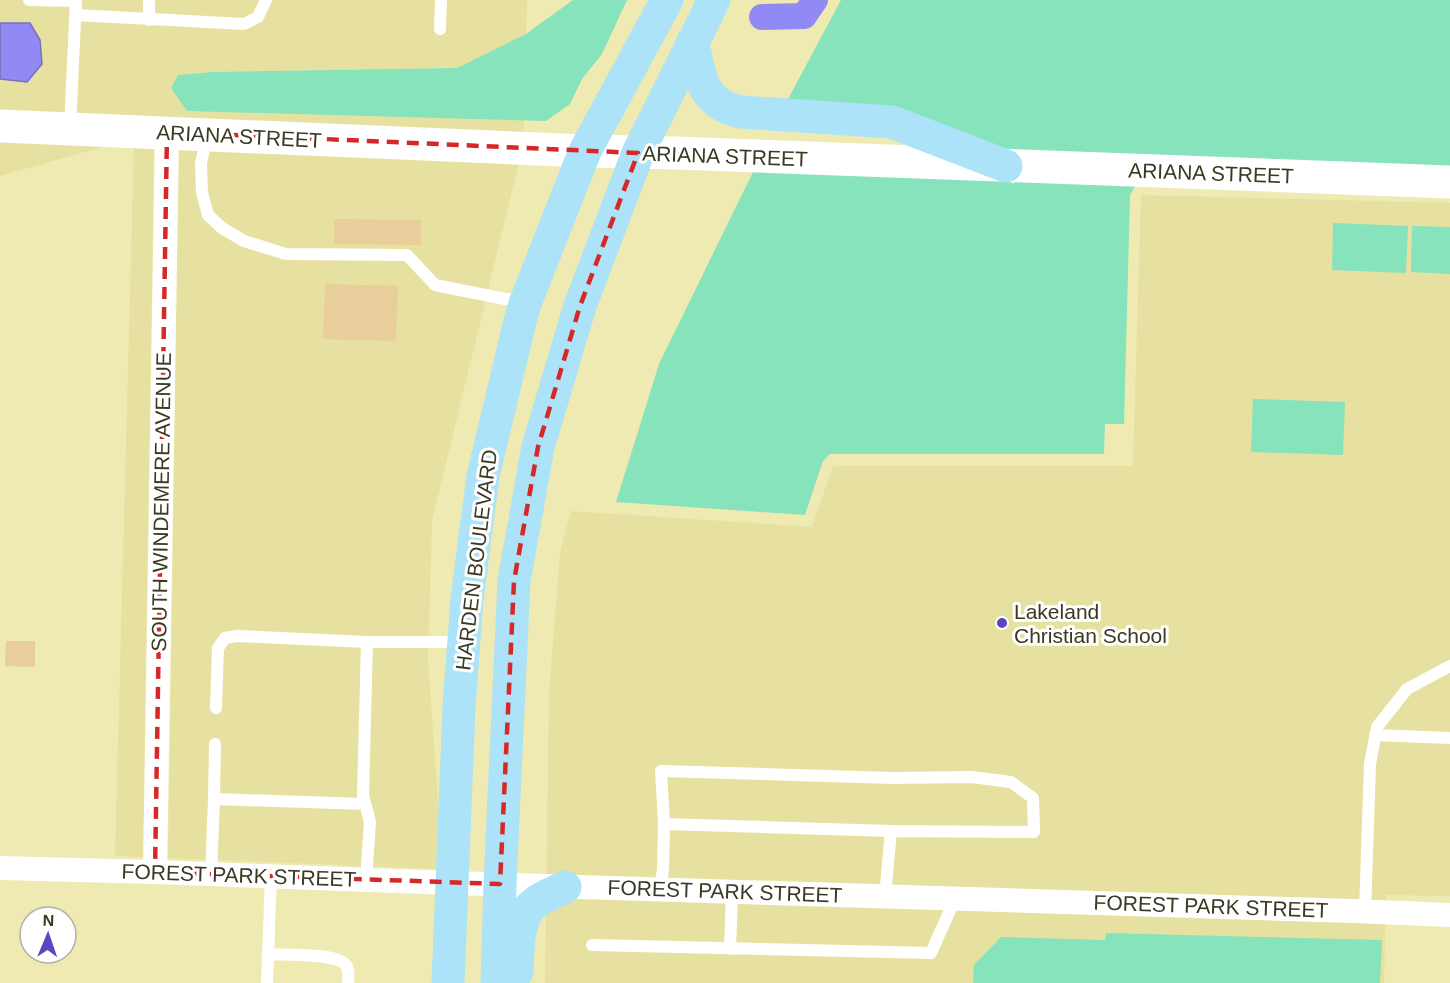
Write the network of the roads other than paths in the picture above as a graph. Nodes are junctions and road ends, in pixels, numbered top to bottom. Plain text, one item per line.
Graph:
1 (29, 0) edge
2 (149, 0) edge
3 (266, 0) edge
4 (441, 0) edge
5 (667, 0) edge
6 (714, 0) edge
7 (76, 1) edge
8 (76, 15) junction
9 (149, 20) junction
10 (440, 29) dead end
11 (693, 41) junction
12 (0, 126) edge
13 (70, 128) junction
14 (167, 132) junction
15 (208, 134) junction
16 (585, 151) junction
17 (639, 153) junction
18 (1006, 166) junction
19 (1450, 182) edge
20 (526, 301) junction
21 (367, 642) junction
22 (464, 643) junction
23 (1450, 666) edge
24 (216, 708) dead end
25 (1375, 735) junction
26 (1450, 738) edge
27 (215, 744) dead end
28 (214, 799) junction
29 (365, 804) junction
30 (664, 824) junction
31 (891, 831) junction
32 (0, 868) edge
33 (155, 872) junction
34 (212, 874) junction
35 (271, 876) junction
36 (366, 880) junction
37 (452, 883) junction
38 (500, 884) junction
39 (565, 887) junction
40 (660, 890) junction
41 (732, 892) junction
42 (885, 896) junction
43 (955, 899) junction
44 (1365, 911) junction
45 (1450, 915) edge
46 (591, 945) dead end
47 (730, 949) junction
48 (269, 954) junction
49 (267, 983) edge
50 (348, 983) edge
51 (448, 983) edge
52 (497, 983) edge
53 (517, 983) edge

1 - 7 lane
2 - 9 lane
3 - 9 lane
4 - 10 lane
5 - 16 main road, HARDEN BOULEVARD
6 - 11 main road, HARDEN BOULEVARD
7 - 8 lane
8 - 9 lane
8 - 13 lane
11 - 17 main road, HARDEN BOULEVARD
11 - 18 main road
12 - 13 street, ARIANA STREET
13 - 14 street, ARIANA STREET
14 - 15 street, ARIANA STREET
14 - 33 street, SOUTH WINDEMERE AVENUE
15 - 16 street, ARIANA STREET
15 - 20 lane
16 - 17 street, ARIANA STREET
16 - 20 main road, HARDEN BOULEVARD
17 - 18 street, ARIANA STREET
17 - 38 main road, HARDEN BOULEVARD
18 - 19 street, ARIANA STREET
20 - 22 main road, HARDEN BOULEVARD
21 - 22 lane
21 - 24 lane
21 - 29 lane
22 - 37 main road, HARDEN BOULEVARD
23 - 25 lane
25 - 26 lane
25 - 44 lane
27 - 28 lane
28 - 29 lane
28 - 34 lane
29 - 36 lane
30 - 31 lane
30 - 31 lane
30 - 40 lane
31 - 42 lane
32 - 33 street, FOREST PARK STREET
33 - 34 street, FOREST PARK STREET
34 - 35 street, FOREST PARK STREET
35 - 36 street, FOREST PARK STREET
35 - 48 lane
36 - 37 street, FOREST PARK STREET
37 - 38 street, FOREST PARK STREET
37 - 51 main road, HARDEN BOULEVARD
38 - 39 street, FOREST PARK STREET
38 - 52 main road, HARDEN BOULEVARD
39 - 40 street, FOREST PARK STREET
39 - 53 main road
40 - 41 street, FOREST PARK STREET
41 - 42 street, FOREST PARK STREET
41 - 47 lane
42 - 43 street, FOREST PARK STREET
43 - 44 street, FOREST PARK STREET
43 - 47 lane
44 - 45 street, FOREST PARK STREET
46 - 47 lane
48 - 49 lane
48 - 50 lane

